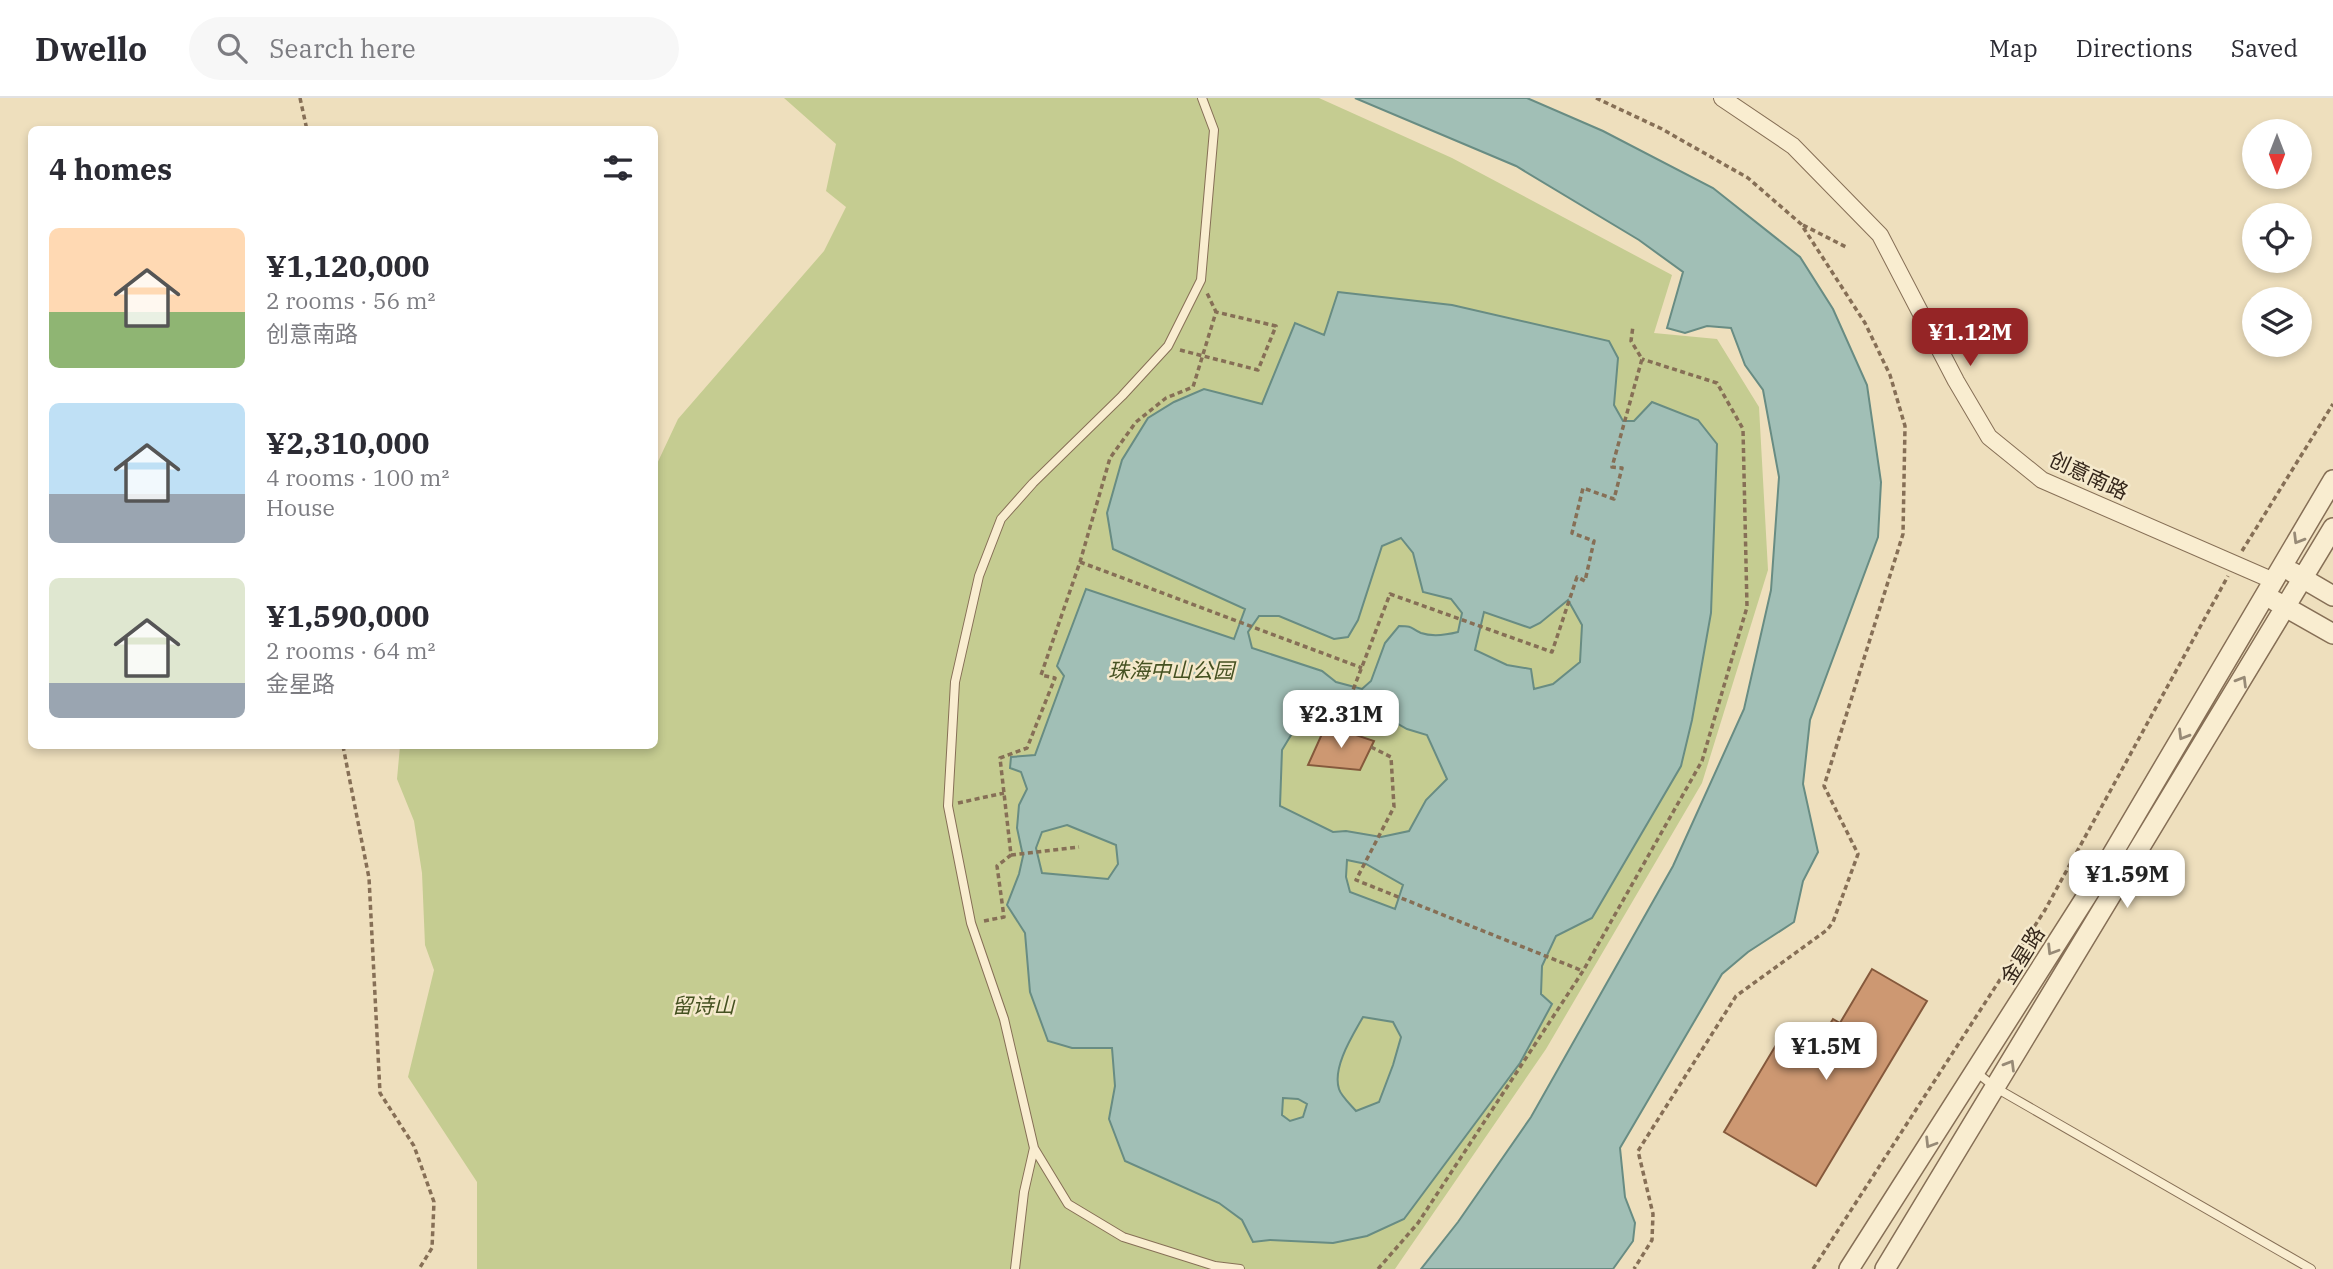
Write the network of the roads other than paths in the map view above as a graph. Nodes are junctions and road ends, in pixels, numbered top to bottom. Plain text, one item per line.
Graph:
1 (1202, 98) edge
2 (1722, 98) edge
3 (2333, 480) edge
4 (2333, 528) edge
5 (2303, 579) junction
6 (2274, 581) junction
7 (2333, 596) edge
8 (2287, 607) junction
9 (2333, 634) edge
10 (1975, 1071) junction
11 (1996, 1088) junction
12 (1034, 1148) junction
13 (1015, 1269) edge
14 (1240, 1269) edge
15 (1849, 1269) edge
16 (1885, 1269) edge
17 (2311, 1269) edge

1 - 12 lane
2 - 6 street, 创意南路
3 -> 6 street, 金星路
4 - 5 street
5 - 6 street
5 - 7 street
5 - 8 street
6 - 8 street
6 -> 10 street, 金星路
8 - 9 street
11 -> 8 street
10 - 11 lane
10 -> 15 street, 金星路
11 - 16 street
11 - 17 lane
12 - 13 lane
12 - 14 lane

